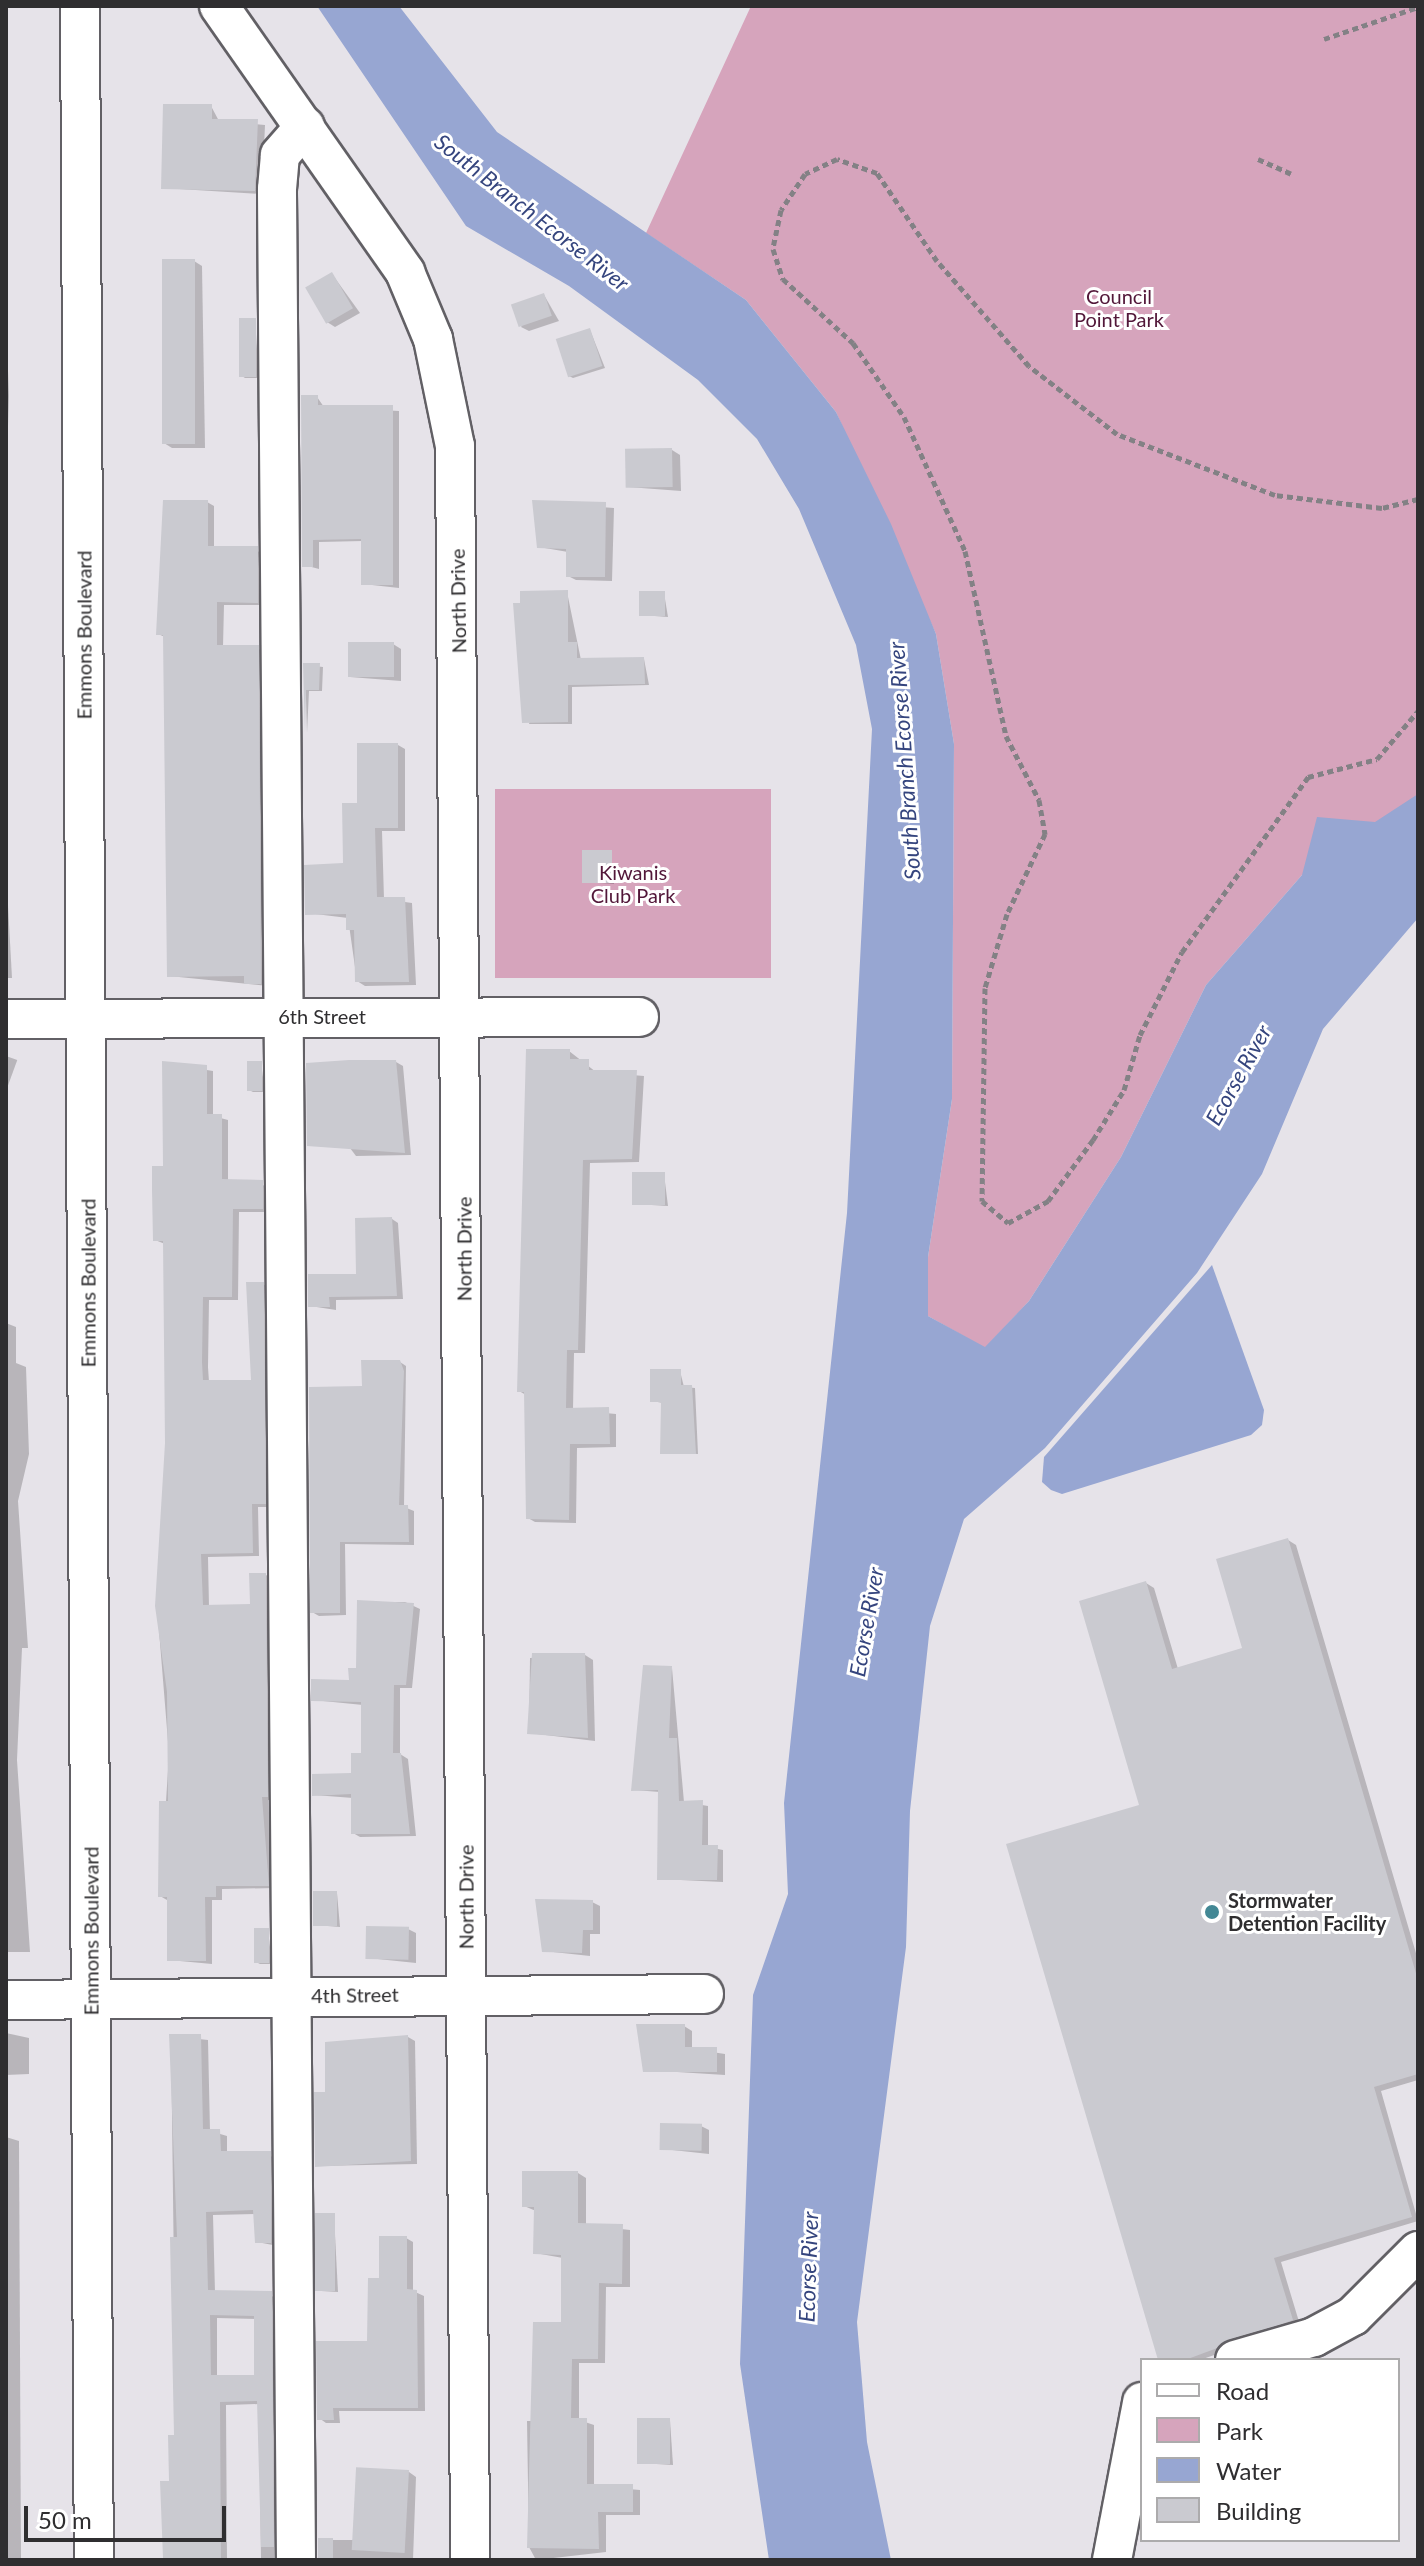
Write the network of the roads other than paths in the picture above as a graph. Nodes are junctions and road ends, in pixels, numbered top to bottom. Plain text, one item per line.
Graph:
1 (80, 6) edge
2 (219, 6) edge
3 (305, 126) junction
4 (284, 1016) junction
5 (463, 1016) junction
6 (87, 1017) junction
7 (639, 1017) dead end
8 (6, 1019) edge
9 (467, 1993) junction
10 (704, 1994) dead end
11 (292, 1997) junction
12 (6, 2000) edge
13 (92, 2000) junction
14 (1418, 2251) edge
15 (1242, 2358) edge
16 (1140, 2413) edge
17 (94, 2560) edge
18 (296, 2560) edge
19 (470, 2560) edge
20 (1112, 2560) edge

1 - 6 street, Emmons Boulevard
2 - 3 street, North Drive
3 - 4 street
3 - 5 street, North Drive
4 - 5 street, 6th Street
4 - 6 street, 6th Street
4 - 11 street
5 - 7 street, 6th Street
5 - 9 street, North Drive
6 - 8 street, 6th Street
6 - 13 street, Emmons Boulevard
9 - 10 street, 4th Street
9 - 11 street, 4th Street
9 - 19 street, North Drive
11 - 13 street, 4th Street
11 - 18 street
12 - 13 street, 4th Street
13 - 17 street, Emmons Boulevard
14 - 15 street
16 - 20 street

